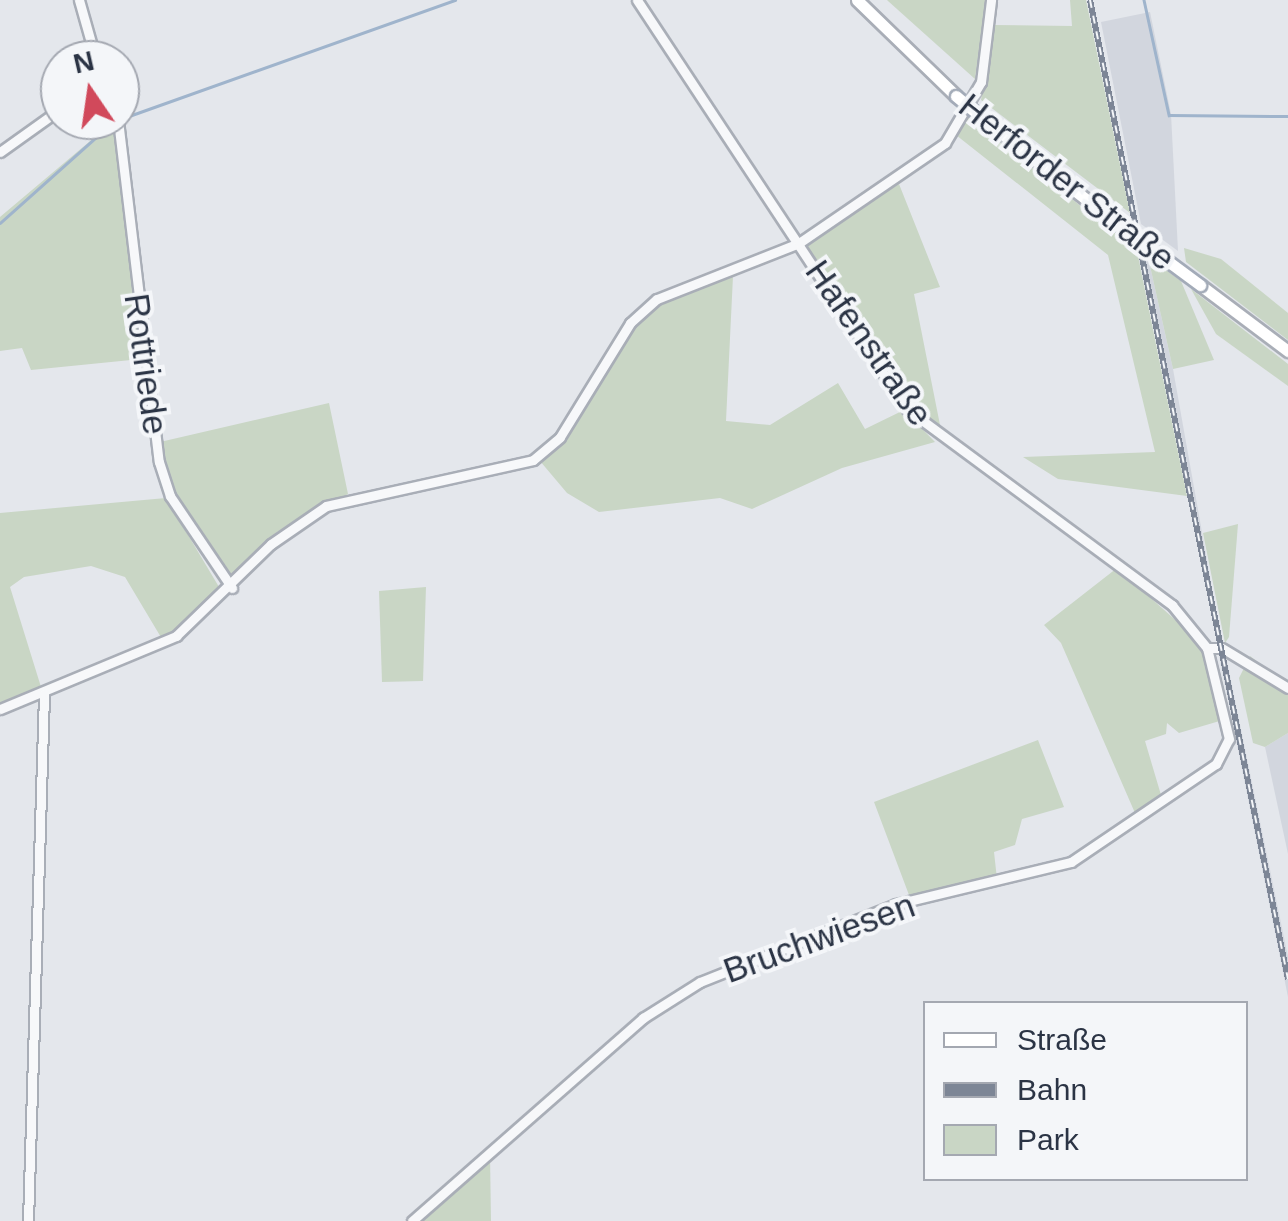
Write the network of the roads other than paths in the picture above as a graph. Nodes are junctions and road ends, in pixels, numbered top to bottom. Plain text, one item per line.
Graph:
1 (79, 0) edge
2 (637, 0) edge
3 (857, 0) edge
4 (991, 0) edge
5 (90, 40) edge
6 (40, 123) edge
7 (120, 140) edge
8 (0, 152) edge
9 (798, 243) junction
10 (1288, 351) edge
11 (232, 588) junction
12 (1207, 648) junction
13 (1288, 688) edge
14 (44, 693) junction
15 (0, 710) edge
16 (28, 1221) edge
17 (412, 1221) edge

1 - 5 street
2 - 9 street, Hafenstraße
3 - 10 main road, Herforder Straße, bridge
4 - 9 street
6 - 8 street
7 - 11 street, Rottriede
9 - 11 street
9 - 12 street, Hafenstraße
11 - 14 street
12 - 13 street
12 - 17 street, Bruchwiesen
14 - 15 street
14 - 16 street

